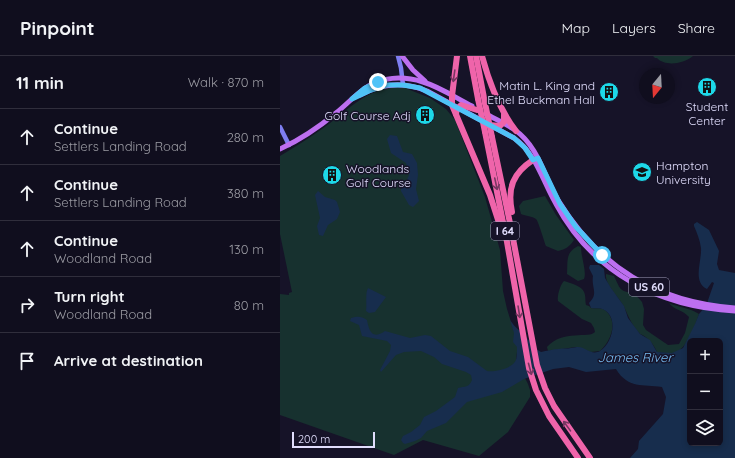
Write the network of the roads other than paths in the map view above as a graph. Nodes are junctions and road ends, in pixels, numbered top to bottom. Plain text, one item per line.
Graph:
1 (398, 56) edge
2 (402, 56) edge
3 (457, 56) edge
4 (470, 56) edge
5 (476, 56) edge
6 (482, 56) edge
7 (402, 78) junction
8 (429, 84) junction
9 (403, 85) junction
10 (452, 96) junction
11 (352, 99) junction
12 (455, 109) junction
13 (477, 110) junction
14 (503, 114) junction
15 (503, 123) junction
16 (489, 125) junction
17 (280, 127) edge
18 (516, 131) junction
19 (289, 145) junction
20 (280, 150) edge
21 (535, 159) junction
22 (514, 277) junction
23 (525, 302) junction
24 (694, 305) junction
25 (735, 308) edge
26 (735, 311) edge
27 (578, 458) edge
28 (590, 458) edge

1 - 7 main road
2 - 8 main road
3 -> 10 highway
4 -> 22 highway, I 64, bridge
5 - 23 highway, I 64, bridge
6 - 14 highway, US 60
7 - 8 main road
7 - 9 main road
7 - 11 main road
8 - 10 main road
9 - 11 main road
9 - 12 main road
10 - 12 highway
10 - 13 main road
11 - 19 main road
12 - 13 highway
12 - 16 main road, US 60
12 - 22 highway
13 - 15 main road
14 - 15 highway
14 - 18 highway, US 60
15 - 16 highway
15 - 18 main road
16 - 21 main road, US 60
17 - 19 main road
18 - 21 main road, US 60
19 - 20 main road
21 - 23 highway
21 - 24 main road, US 60
22 -> 27 highway, I 64
28 -> 23 highway, I 64
24 - 25 main road, US 60
24 - 26 main road, US 60

